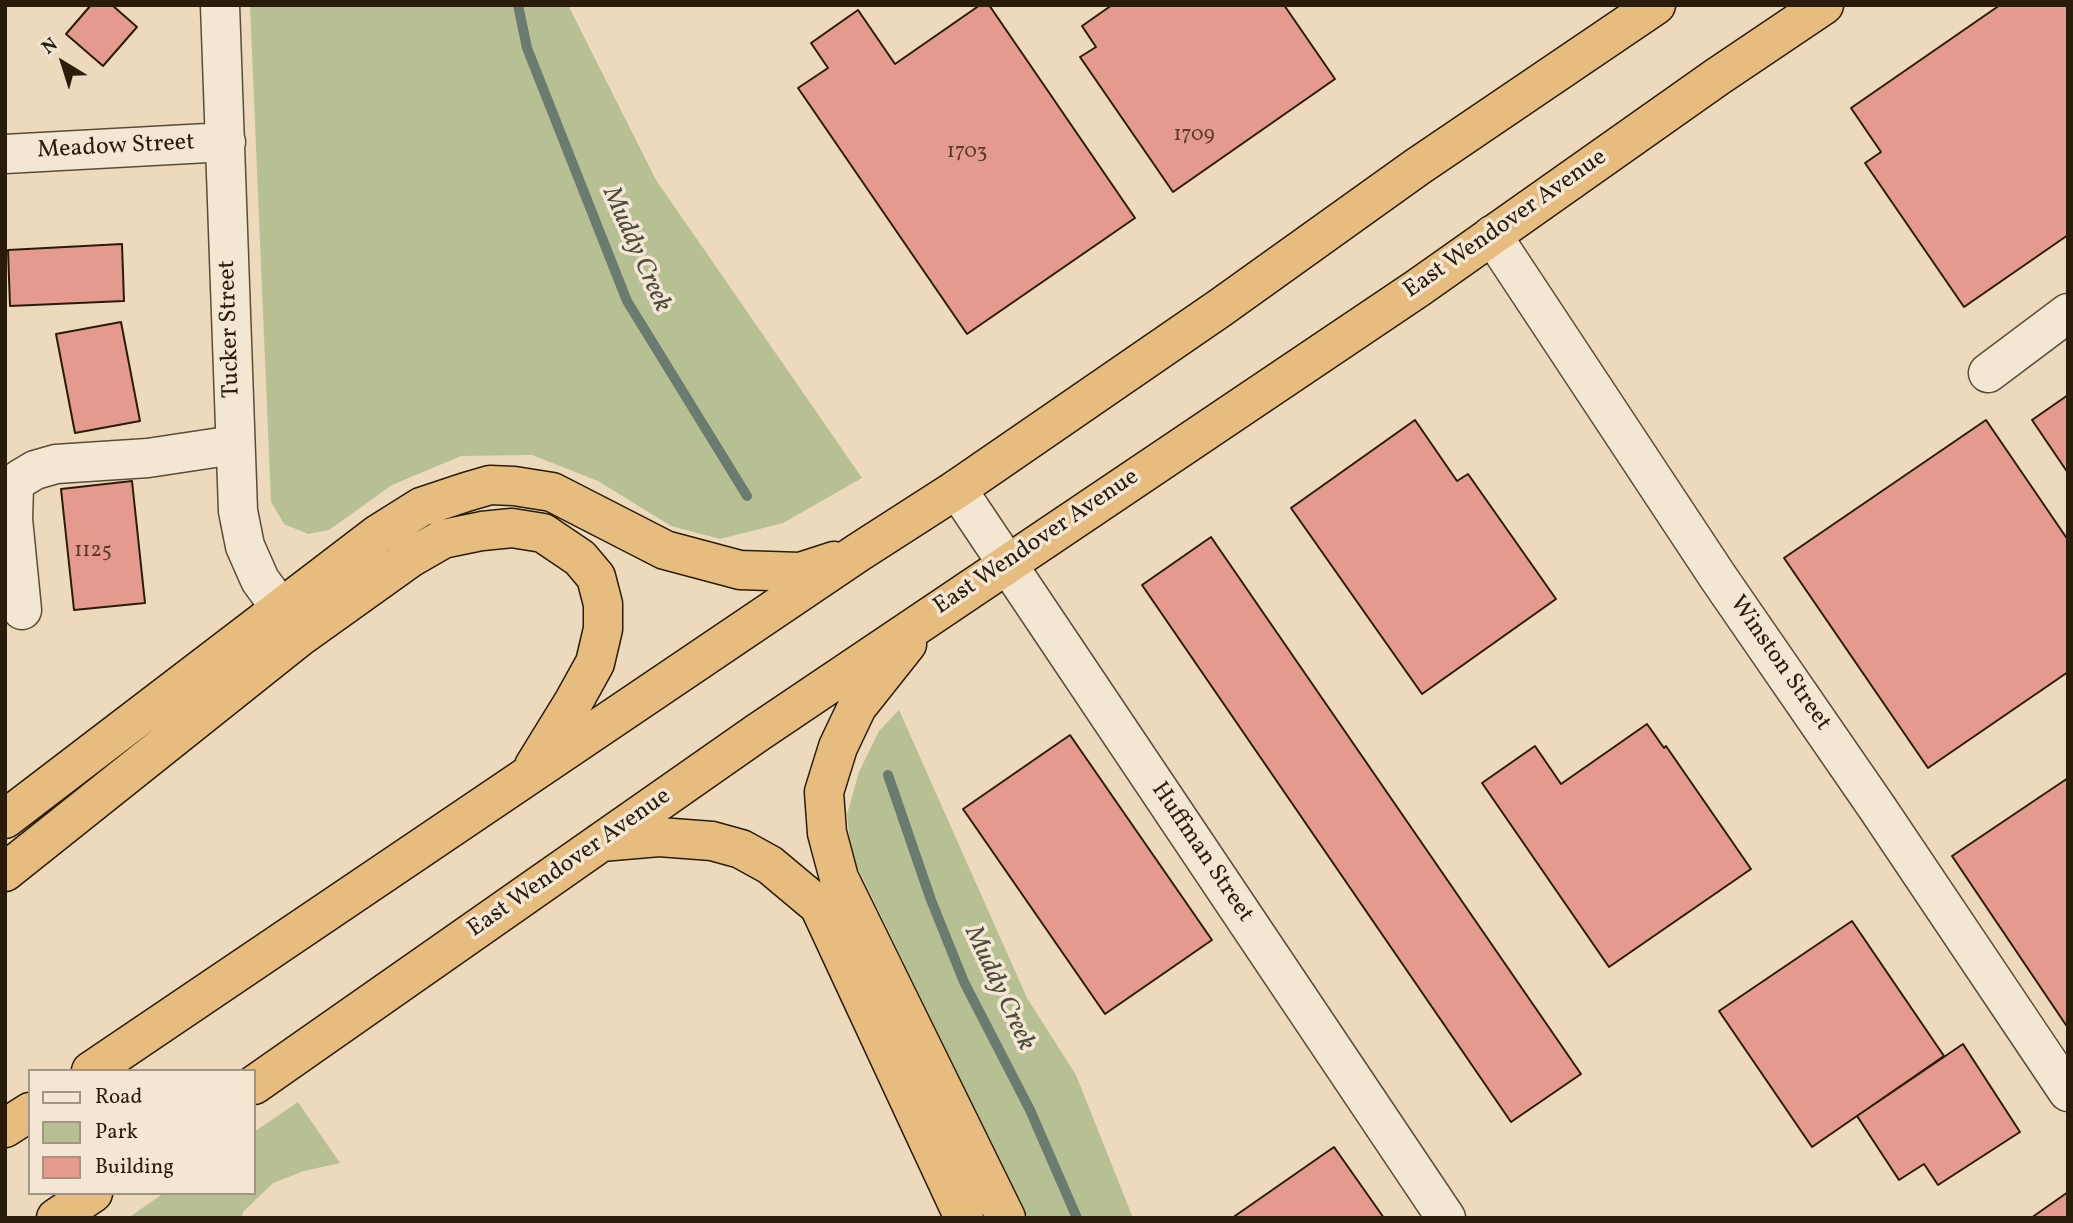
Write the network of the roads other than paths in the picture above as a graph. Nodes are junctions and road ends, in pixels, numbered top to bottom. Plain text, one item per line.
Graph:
1 (220, 5) edge
2 (1656, 5) edge
3 (1824, 5) edge
4 (226, 142) junction
5 (5, 154) edge
6 (1492, 235) junction
7 (2068, 313) edge
8 (1988, 373) dead end
9 (234, 445) junction
10 (957, 489) junction
11 (859, 552) junction
12 (1006, 563) junction
13 (22, 610) dead end
14 (929, 615) junction
15 (290, 622) junction
16 (527, 778) junction
17 (5, 819) edge
18 (600, 842) junction
19 (5, 872) edge
20 (94, 1069) edge
21 (256, 1084) edge
22 (2068, 1092) edge
23 (28, 1113) edge
24 (5, 1128) edge
25 (90, 1195) edge
26 (56, 1218) edge
27 (964, 1218) edge
28 (1006, 1218) edge
29 (1446, 1218) edge

1 - 4 street, Tucker Street
2 - 10 highway
3 - 6 highway, East Wendover Avenue
4 - 5 street, Meadow Street
4 - 9 street, Tucker Street
6 - 12 highway, East Wendover Avenue
6 - 22 street, Winston Street
7 - 8 street
9 - 13 street
9 - 15 street, Tucker Street
10 - 11 highway
10 - 12 street, Huffman Street
11 - 15 highway
11 - 16 highway
12 - 14 highway, East Wendover Avenue
12 - 29 street, Huffman Street
14 - 18 highway, East Wendover Avenue
14 - 28 highway
15 - 16 highway
15 - 17 highway
15 - 19 highway
16 - 20 highway
18 - 21 highway, East Wendover Avenue
18 - 27 highway
23 - 24 highway
25 - 26 highway

